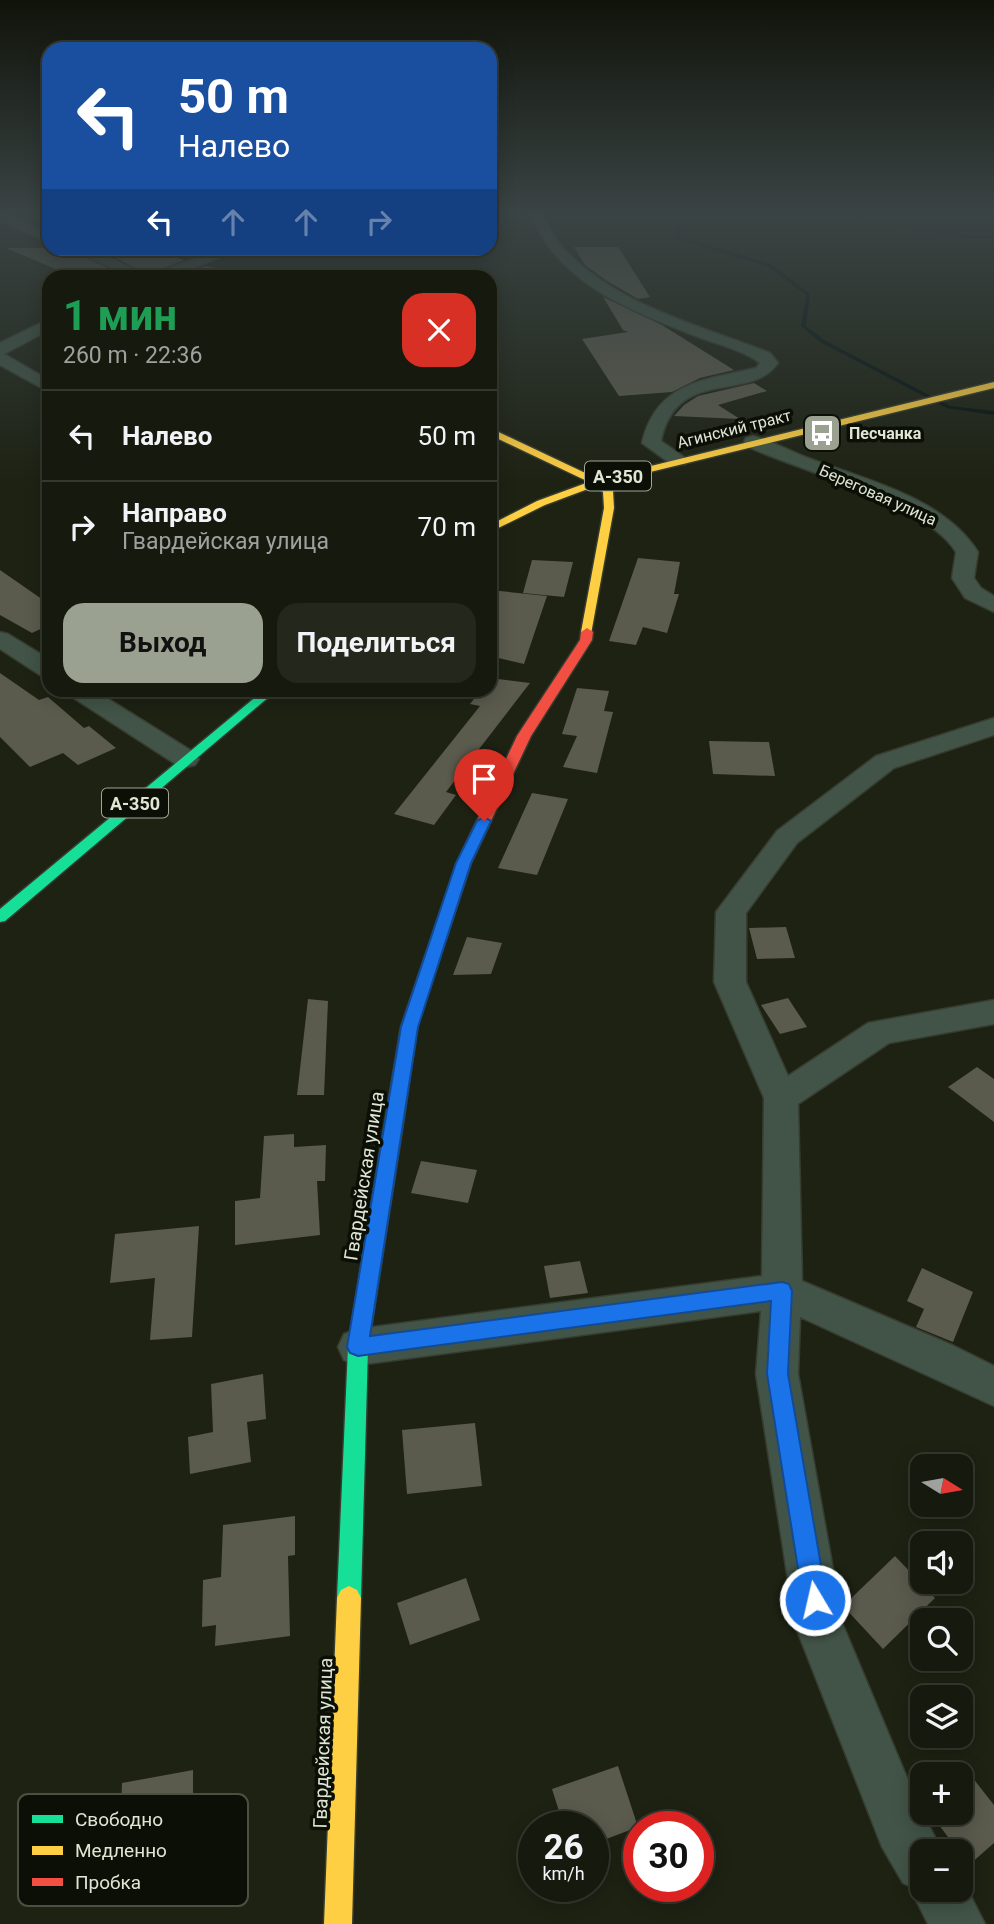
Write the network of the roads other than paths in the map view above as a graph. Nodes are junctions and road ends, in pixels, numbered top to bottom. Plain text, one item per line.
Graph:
1 (632, 304) edge
2 (42, 327) edge
3 (0, 350) edge
4 (0, 358) edge
5 (42, 383) edge
6 (994, 385) edge
7 (497, 434) edge
8 (753, 442) junction
9 (678, 460) junction
10 (597, 482) junction
11 (497, 525) edge
12 (994, 605) edge
13 (0, 639) edge
14 (42, 666) edge
15 (90, 697) edge
16 (262, 697) edge
17 (994, 726) edge
18 (186, 759) junction
19 (0, 918) edge
20 (994, 1012) edge
21 (781, 1098) junction
22 (782, 1291) junction
23 (358, 1347) junction
24 (994, 1387) edge
25 (910, 1843) edge
26 (944, 1902) edge
27 (338, 1924) edge
28 (958, 1924) edge

1 - 9 street
2 - 3 street
4 - 5 street
6 - 8 main road, Агинский тракт / А-350
7 - 10 main road
8 - 9 main road, Агинский тракт / А-350
8 - 12 street, Береговая улица
9 - 10 main road, Агинский тракт / А-350
10 - 11 main road, Агинский тракт / А-350
10 - 23 main road, Гвардейская улица
13 - 14 street
15 - 18 street
16 - 18 main road, А-350
17 - 21 street
18 - 19 main road, А-350
20 - 21 street
21 - 22 street
22 - 23 street
22 - 24 street
22 - 25 street
23 - 27 main road, Гвардейская улица
26 - 28 street

